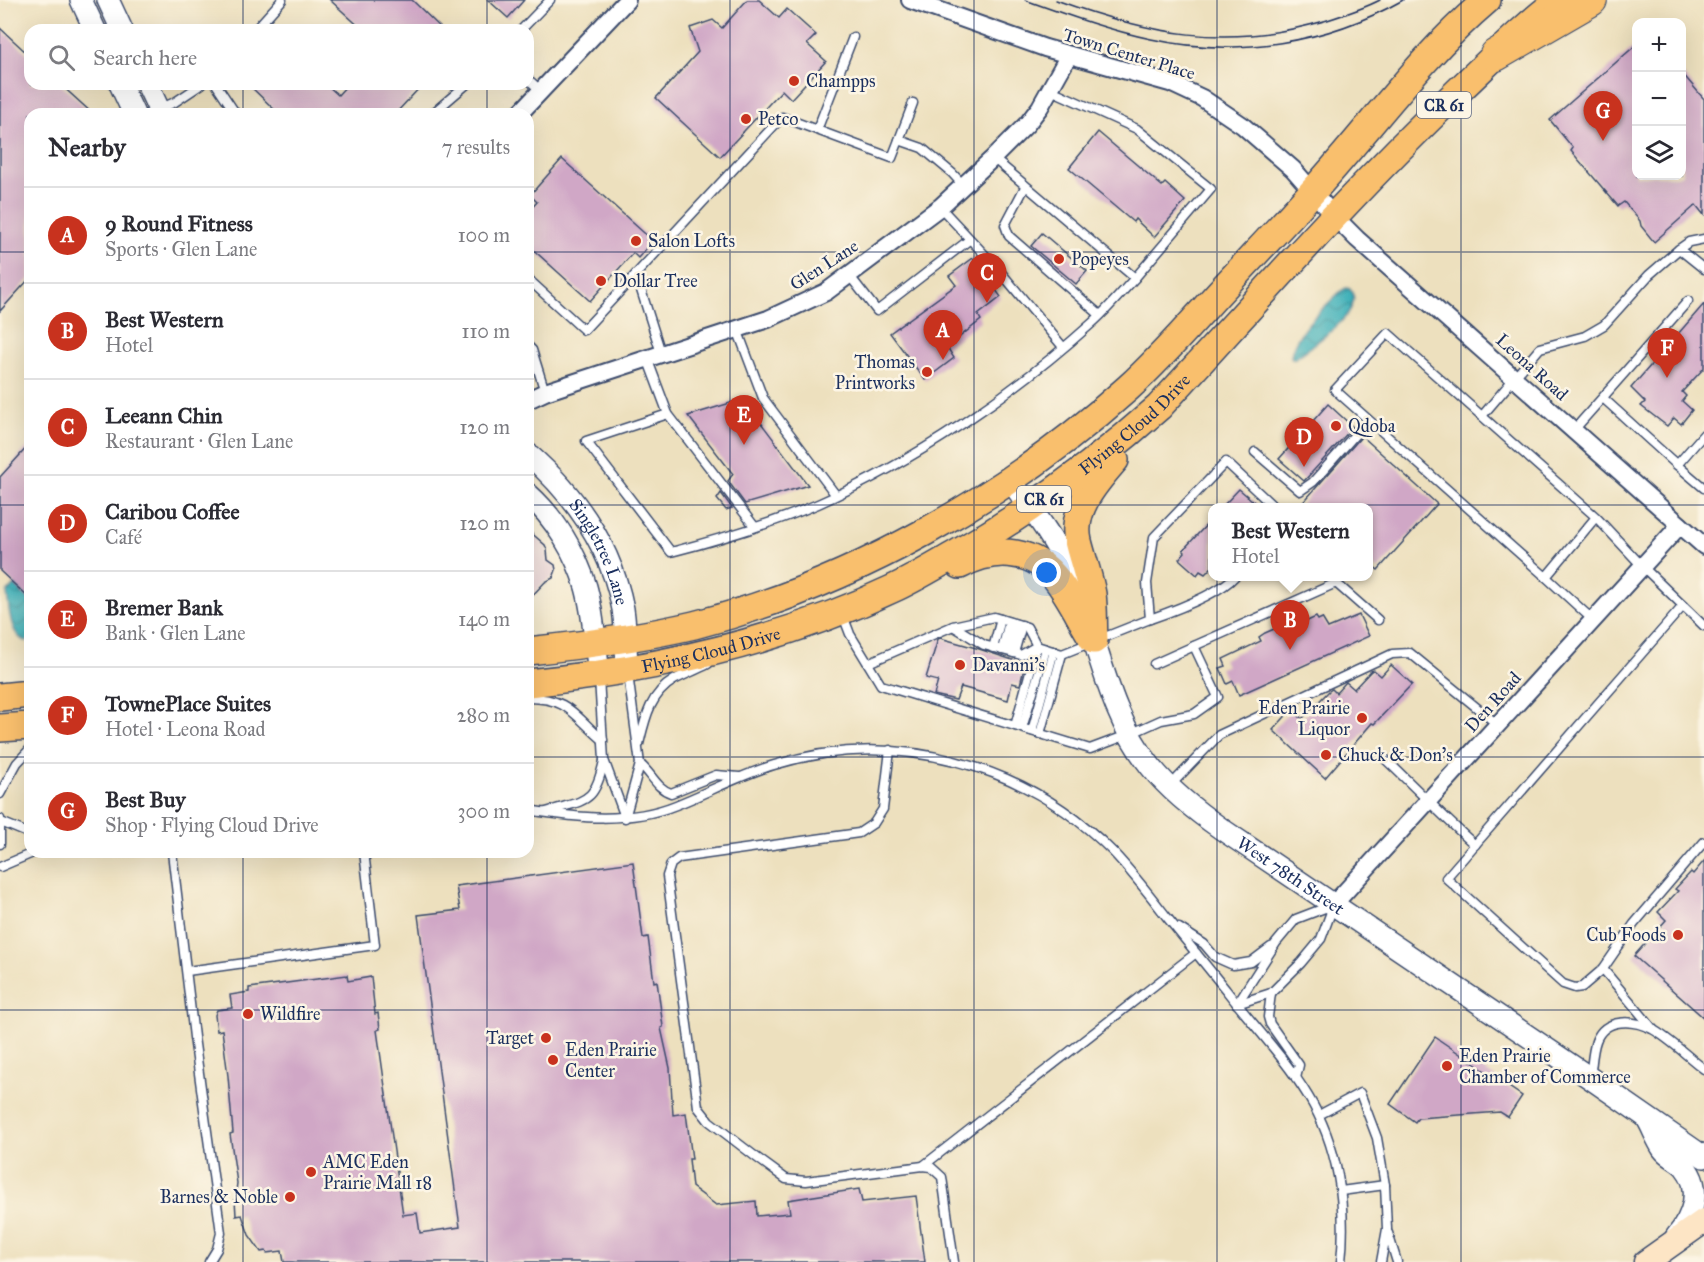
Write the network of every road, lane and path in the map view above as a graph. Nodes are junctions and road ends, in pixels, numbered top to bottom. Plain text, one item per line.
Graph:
1 (81, 0) edge
2 (108, 0) edge
3 (282, 0) edge
4 (550, 0) edge
5 (627, 0) edge
6 (910, 0) edge
7 (1487, 0) edge
8 (1559, 0) edge
9 (1591, 0) edge
10 (92, 24) edge
11 (119, 24) edge
12 (260, 24) edge
13 (527, 24) edge
14 (853, 37) dead end
15 (1069, 55) junction
16 (1496, 55) junction
17 (534, 85) edge
18 (123, 90) edge
19 (149, 90) edge
20 (192, 90) edge
21 (220, 90) edge
22 (459, 90) edge
23 (1051, 90) junction
24 (541, 91) junction
25 (913, 103) dead end
26 (131, 108) edge
27 (155, 108) edge
28 (164, 108) edge
29 (232, 108) edge
30 (437, 108) edge
31 (525, 108) edge
32 (817, 130) junction
33 (899, 140) junction
34 (993, 158) junction
35 (964, 187) junction
36 (1026, 187) junction
37 (1312, 192) junction
38 (940, 207) junction
39 (1335, 217) junction
40 (1704, 239) edge
41 (969, 240) junction
42 (1678, 249) junction
43 (1704, 269) edge
44 (636, 274) junction
45 (849, 275) junction
46 (1135, 278) junction
47 (534, 284) edge
48 (1688, 301) dead end
49 (1100, 315) junction
50 (737, 329) junction
51 (1064, 347) junction
52 (654, 355) junction
53 (534, 356) edge
54 (1515, 379) junction
55 (545, 392) junction
56 (534, 397) edge
57 (1603, 398) junction
58 (1159, 407) junction
59 (668, 414) junction
60 (1482, 416) junction
61 (1368, 420) junction
62 (1573, 431) junction
63 (1704, 434) edge
64 (1255, 452) dead end
65 (534, 459) edge
66 (1677, 465) junction
67 (1010, 480) junction
68 (1704, 488) edge
69 (836, 495) junction
70 (534, 501) edge
71 (1271, 503) edge
72 (1030, 508) junction
73 (1596, 517) junction
74 (1680, 525) junction
75 (755, 527) junction
76 (1704, 546) edge
77 (1642, 566) junction
78 (1546, 577) junction
79 (1230, 581) edge
80 (893, 589) junction
81 (1683, 606) junction
82 (841, 610) junction
83 (1150, 619) junction
84 (1378, 620) dead end
85 (1593, 620) junction
86 (1012, 623) junction
87 (953, 626) junction
88 (1704, 626) edge
89 (626, 639) junction
90 (1094, 640) junction
91 (595, 644) junction
92 (744, 644) junction
93 (1194, 646) junction
94 (534, 650) edge
95 (1050, 650) junction
96 (1004, 651) junction
97 (868, 663) junction
98 (1154, 664) dead end
99 (627, 669) junction
100 (599, 674) junction
101 (534, 682) edge
102 (24, 695) edge
103 (0, 697) edge
104 (534, 698) edge
105 (1498, 725) junction
106 (24, 726) edge
107 (1019, 727) junction
108 (0, 728) edge
109 (1036, 733) junction
110 (1130, 735) junction
111 (603, 740) junction
112 (639, 744) junction
113 (890, 750) junction
114 (24, 755) edge
115 (1383, 757) dead end
116 (604, 760) junction
117 (640, 764) junction
118 (739, 777) junction
119 (1169, 787) junction
120 (0, 794) edge
121 (1429, 800) junction
122 (534, 811) edge
123 (544, 813) junction
124 (626, 818) junction
125 (0, 820) edge
126 (24, 831) edge
127 (1704, 842) edge
128 (0, 844) edge
129 (1475, 845) junction
130 (24, 857) edge
131 (173, 858) edge
132 (365, 858) edge
133 (0, 867) edge
134 (1334, 904) junction
135 (1173, 925) junction
136 (1276, 943) junction
137 (1196, 953) junction
138 (1603, 969) junction
139 (187, 971) junction
140 (1271, 993) junction
141 (1237, 1004) junction
142 (1653, 1029) junction
143 (1704, 1069) edge
144 (1296, 1078) junction
145 (1590, 1078) junction
146 (1318, 1115) junction
147 (1646, 1117) junction
148 (1704, 1157) edge
149 (922, 1166) junction
150 (1385, 1185) junction
151 (1341, 1191) junction
152 (1704, 1221) edge
153 (1387, 1229) junction
154 (1668, 1247) junction
155 (208, 1262) edge
156 (954, 1262) edge
157 (1341, 1262) edge
158 (1388, 1262) edge
159 (1646, 1262) edge

1 - 10 street
2 - 11 street
3 - 12 lane
4 - 13 lane
5 - 24 street
6 - 15 street, Town Center Place
7 - 37 main road, Flying Cloud Drive / CR 61
8 - 16 main road, Flying Cloud Drive / CR 61
9 - 16 highway
14 - 32 lane
15 - 23 street, Glen Lane
15 - 37 street, Town Center Place
16 - 39 main road, Flying Cloud Drive / CR 61
17 - 24 lane
18 - 26 street
19 - 27 street
20 - 28 lane
21 - 29 lane
22 - 30 lane
23 - 34 street, Glen Lane
23 - 46 lane
24 - 31 street
25 - 33 lane
32 - 33 lane
32 - 44 lane
33 - 35 lane
34 - 35 street, Glen Lane
34 - 36 lane
35 - 38 street, Glen Lane
36 - 46 lane
36 - 49 lane
37 - 39 street, Town Center Place
37 - 67 main road, Flying Cloud Drive / CR 61
38 - 41 lane
38 - 45 street, Glen Lane
39 - 54 street, Leona Road
39 - 58 main road, Flying Cloud Drive / CR 61
40 - 42 lane
41 - 45 lane
41 - 51 lane
42 - 43 lane
42 - 54 lane
44 - 47 lane
44 - 52 lane
45 - 50 street, Glen Lane
46 - 49 lane
48 - 57 lane
49 - 51 lane
50 - 52 street, Glen Lane
50 - 69 lane
51 - 69 lane
52 - 55 street, Glen Lane
52 - 59 lane
53 - 55 lane
54 - 60 lane
54 - 62 street, Leona Road
55 - 56 street, Glen Lane
57 - 62 lane
57 - 66 lane
58 - 72 main road, Flying Cloud Drive / CR 61
58 - 90 main road
59 - 75 lane
59 - 75 lane
60 - 61 lane
60 - 73 lane
61 - 64 lane
61 - 78 lane
62 - 74 street, Leona Road
63 - 66 lane
65 - 89 street, Singletree Lane
66 - 68 lane
67 - 72 street, West 78th Street
67 - 89 main road, Flying Cloud Drive / CR 61
69 - 75 lane
70 - 91 street, Singletree Lane
71 - 83 lane
72 - 80 main road, Flying Cloud Drive / CR 61
72 - 90 street, West 78th Street
73 - 77 lane
73 - 78 lane
74 - 76 street, Leona Road
74 - 77 street, Den Road
77 - 81 lane
77 - 85 street, Den Road
78 - 85 lane
79 - 83 lane
80 - 82 main road, Flying Cloud Drive / CR 61
80 - 90 main road
81 - 88 lane
81 - 129 lane
82 - 92 main road, Flying Cloud Drive / CR 61
82 - 97 lane
83 - 90 lane
84 - 93 lane
85 - 105 street, Den Road
86 - 87 lane
86 - 95 lane
86 - 96 lane
86 - 96 lane
87 - 96 lane
87 - 97 lane
89 - 91 main road, Flying Cloud Drive / CR 61
89 - 99 street, Singletree Lane
90 - 95 lane
90 - 110 street, West 78th Street
91 - 94 main road, Flying Cloud Drive / CR 61
91 - 100 street, Singletree Lane
92 - 99 main road, Flying Cloud Drive / CR 61
92 - 112 lane
93 - 98 lane
93 - 110 lane
95 - 96 lane
95 - 107 lane
95 - 109 lane
97 - 107 lane
99 - 100 main road, Flying Cloud Drive / CR 61
99 - 112 lane
100 - 101 main road, Flying Cloud Drive / CR 61
100 - 111 lane
102 - 103 main road
104 - 111 lane
105 - 119 lane
105 - 121 street, Den Road
106 - 108 main road
107 - 109 lane
109 - 110 lane
110 - 119 street, West 78th Street
111 - 116 lane
112 - 117 lane
113 - 118 lane
113 - 135 lane
113 - 149 lane
114 - 120 lane
115 - 121 lane
116 - 123 lane
116 - 124 lane
117 - 118 lane
117 - 124 lane
118 - 124 lane
119 - 134 street, West 78th Street
121 - 129 lane
121 - 134 street, Den Road
122 - 123 lane
123 - 124 lane
125 - 126 lane
125 - 128 lane
127 - 138 lane
129 - 138 lane
130 - 133 lane
131 - 139 lane
132 - 139 lane
134 - 136 lane
134 - 140 lane
134 - 145 street, West 78th Street
135 - 136 lane
135 - 137 lane
136 - 141 lane
137 - 141 lane
137 - 149 lane
138 - 142 lane
139 - 155 lane
140 - 141 lane
140 - 144 lane
141 - 144 lane
142 - 143 lane
142 - 145 lane
144 - 146 lane
145 - 147 street, West 78th Street
146 - 150 lane
146 - 151 lane
147 - 148 street, West 78th Street
147 - 154 street
149 - 156 lane
150 - 151 lane
150 - 153 lane
151 - 157 lane
152 - 154 main road
153 - 158 lane
153 - 158 lane
154 - 159 main road

